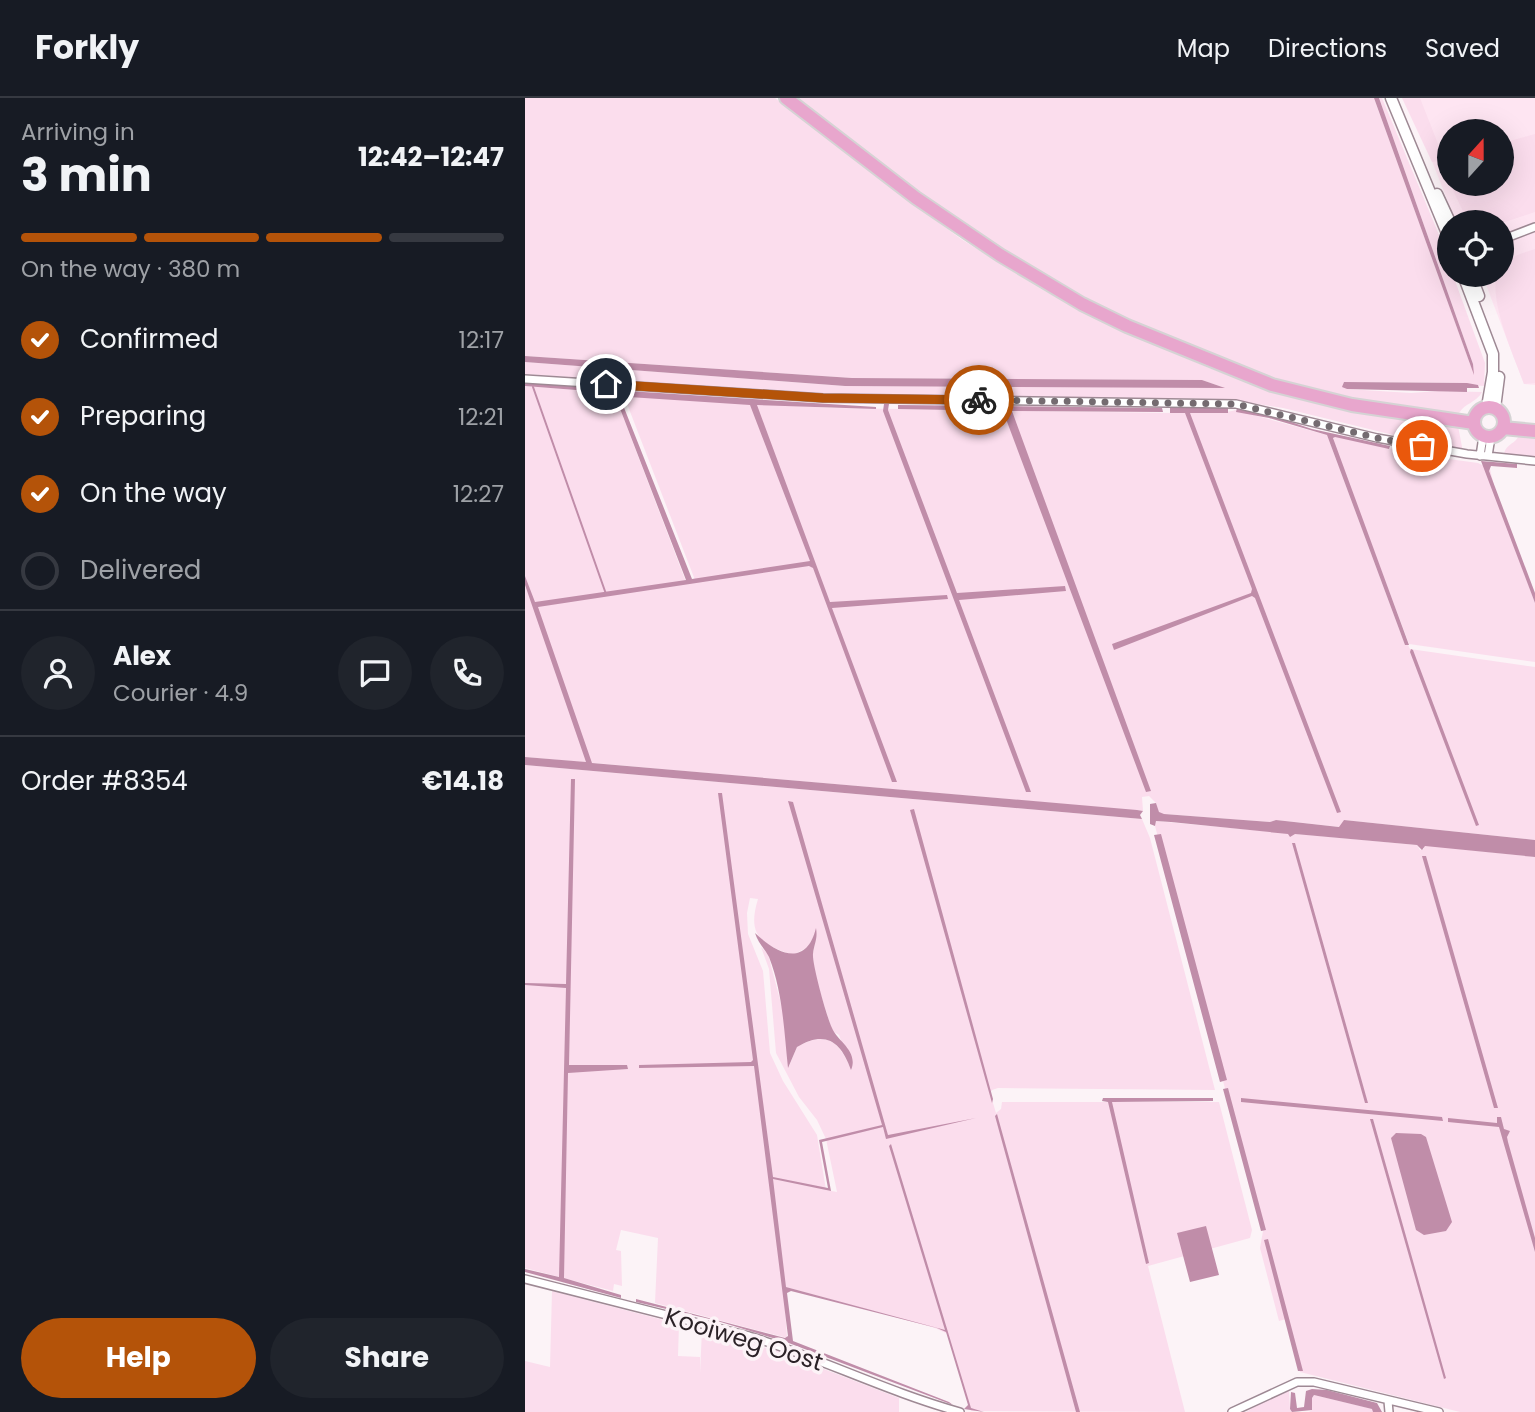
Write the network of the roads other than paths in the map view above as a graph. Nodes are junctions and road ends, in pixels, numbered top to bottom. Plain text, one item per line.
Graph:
1 (786, 98) edge
2 (1391, 98) edge
3 (1397, 98) edge
4 (1437, 210) edge
5 (1445, 210) edge
6 (1535, 227) edge
7 (1514, 235) edge
8 (1468, 287) edge
9 (1475, 287) edge
10 (525, 379) edge
11 (1491, 408) junction
12 (1475, 420) junction
13 (1504, 424) junction
14 (1535, 430) edge
15 (1487, 436) junction
16 (1484, 456) junction
17 (1535, 461) edge
18 (525, 1279) edge
19 (1388, 1401) junction
20 (960, 1412) edge
21 (1233, 1412) edge
22 (1389, 1412) edge
23 (1439, 1412) edge

1 - 12 main road
2 - 4 street
3 - 5 street
6 - 7 street
8 - 11 street
9 - 11 street
10 - 16 street
11 - 12 main road
11 - 13 main road
12 - 15 main road
13 - 14 main road
13 - 15 main road
15 - 16 street
16 - 17 street
18 - 20 street, Kooiweg Oost
19 - 21 street
19 - 22 street
19 - 23 street

